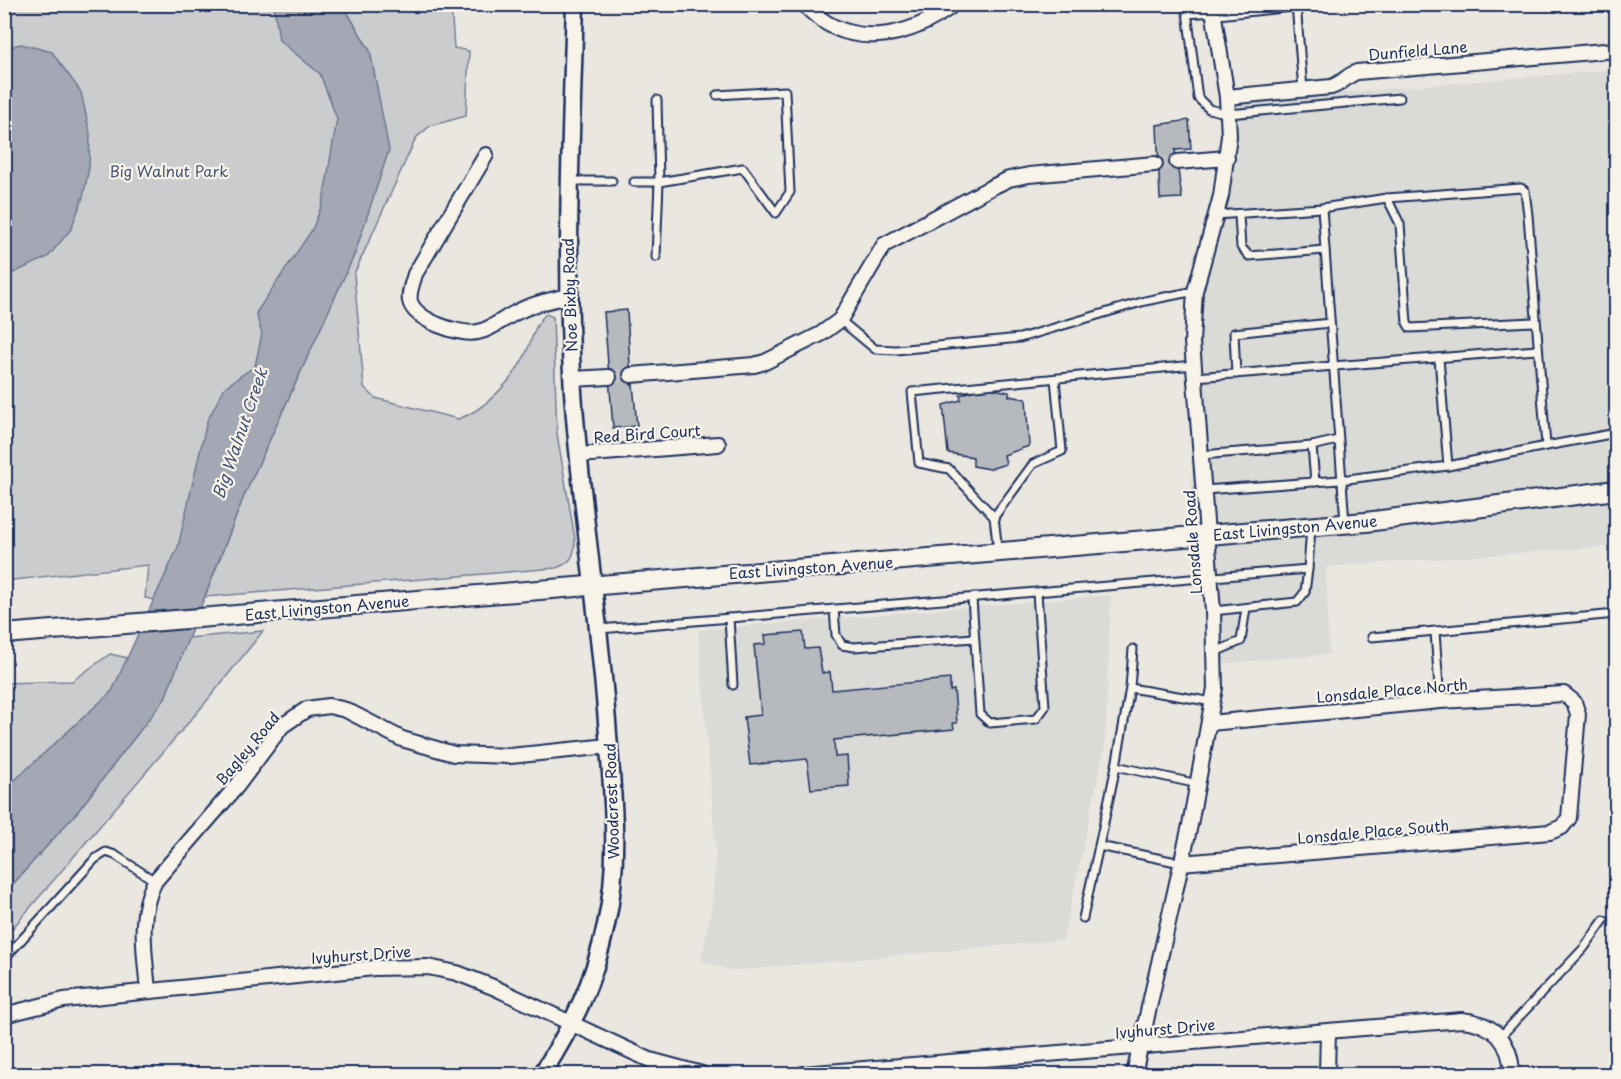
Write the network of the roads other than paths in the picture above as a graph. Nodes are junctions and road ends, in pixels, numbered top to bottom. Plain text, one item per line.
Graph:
1 (575, 4) edge
2 (804, 4) edge
3 (954, 4) edge
4 (1186, 4) edge
5 (1287, 4) edge
6 (1296, 4) edge
7 (1213, 8) edge
8 (1187, 14) junction
9 (1617, 50) edge
10 (1303, 90) junction
11 (717, 96) dead end
12 (1227, 97) junction
13 (1400, 98) dead end
14 (657, 100) dead end
15 (1229, 114) junction
16 (486, 155) dead end
17 (1227, 158) junction
18 (1177, 162) tunnel mouth
19 (1155, 164) tunnel mouth
20 (569, 181) junction
21 (612, 182) dead end
22 (634, 182) dead end
23 (659, 182) junction
24 (1387, 198) junction
25 (1322, 208) junction
26 (1215, 215) junction
27 (1239, 215) junction
28 (1325, 250) junction
29 (656, 257) dead end
30 (1195, 291) junction
31 (568, 296) junction
32 (840, 320) junction
33 (1535, 321) junction
34 (1330, 323) junction
35 (1538, 350) junction
36 (1439, 358) junction
37 (1333, 366) junction
38 (1195, 371) junction
39 (1236, 374) junction
40 (631, 375) tunnel mouth
41 (609, 377) tunnel mouth
42 (1055, 379) junction
43 (573, 380) junction
44 (1617, 433) edge
45 (1338, 440) junction
46 (718, 444) dead end
47 (1312, 446) junction
48 (1546, 446) junction
49 (579, 454) junction
50 (1201, 455) junction
51 (1448, 466) junction
52 (1340, 480) junction
53 (1315, 482) junction
54 (1204, 490) junction
55 (1617, 490) edge
56 (994, 517) junction
57 (1345, 523) junction
58 (1311, 526) junction
59 (1207, 535) junction
60 (998, 552) junction
61 (1308, 569) junction
62 (1211, 578) junction
63 (595, 585) junction
64 (1037, 593) junction
65 (972, 598) junction
66 (1246, 608) junction
67 (834, 609) junction
68 (1214, 611) junction
69 (1617, 614) edge
70 (729, 618) junction
71 (600, 629) junction
72 (1435, 632) junction
73 (4, 634) edge
74 (1372, 637) dead end
75 (974, 638) junction
76 (1133, 649) dead end
77 (1215, 651) junction
78 (733, 685) dead end
79 (1130, 688) junction
80 (1440, 701) junction
81 (1213, 702) junction
82 (1210, 723) junction
83 (609, 747) junction
84 (1116, 766) junction
85 (1198, 784) junction
86 (1566, 823) joint
87 (1099, 846) junction
88 (1181, 863) junction
89 (155, 881) junction
90 (1083, 918) dead end
91 (1604, 920) dead end
92 (4, 959) edge
93 (148, 991) junction
94 (4, 1015) edge
95 (573, 1025) junction
96 (1328, 1031) junction
97 (1501, 1036) junction
98 (1139, 1047) junction
99 (908, 1070) edge
100 (542, 1074) edge
101 (702, 1074) edge
102 (803, 1074) edge
103 (1134, 1074) edge
104 (1327, 1074) edge
105 (1512, 1074) edge

1 - 20 street, Noe Bixby Road
2 - 3 street
4 - 8 lane
5 - 7 street
6 - 10 lane
7 - 8 lane
7 - 12 street, Lonsdale Road
8 - 15 lane
9 - 10 street, Dunfield Lane
10 - 12 street, Dunfield Lane
11 - 23 lane
12 - 15 street, Lonsdale Road
13 - 15 lane
14 - 23 lane
15 - 17 street, Lonsdale Road
16 - 31 street
17 - 18 street
17 - 26 street, Lonsdale Road
19 - 32 street
20 - 21 lane
20 - 31 street, Noe Bixby Road
22 - 23 lane
23 - 29 lane
24 - 25 lane
24 - 33 lane
24 - 33 lane
25 - 27 lane
25 - 28 lane
26 - 27 lane
26 - 30 street, Lonsdale Road
27 - 28 lane
28 - 34 lane
30 - 32 lane
30 - 38 street, Lonsdale Road
31 - 43 street, Noe Bixby Road
32 - 40 street
33 - 35 lane
34 - 37 lane
34 - 39 lane
35 - 36 lane
35 - 48 lane
36 - 37 lane
36 - 51 lane
37 - 39 lane
37 - 45 lane
38 - 39 lane
38 - 42 lane
38 - 50 street, Lonsdale Road
41 - 43 street
42 - 56 lane
42 - 56 lane
43 - 49 street, Noe Bixby Road
44 - 48 lane
45 - 47 lane
45 - 52 lane
46 - 49 street, Red Bird Court
47 - 50 lane
47 - 53 lane
48 - 51 lane
49 - 63 street, Noe Bixby Road
50 - 54 street, Lonsdale Road
51 - 52 lane
52 - 53 lane
52 - 57 lane
53 - 54 lane
54 - 59 street, Lonsdale Road
55 - 57 main road, East Livingston Avenue
56 - 60 lane
57 - 58 main road, East Livingston Avenue
58 - 59 main road, East Livingston Avenue
58 - 61 lane
59 - 60 main road, East Livingston Avenue
59 - 62 street, Lonsdale Road
60 - 63 main road, East Livingston Avenue
61 - 62 lane
61 - 66 lane
62 - 64 lane
62 - 68 street, Lonsdale Road
63 - 71 street, Woodcrest Road
63 - 73 main road, East Livingston Avenue
64 - 65 lane
64 - 75 lane
65 - 67 lane
65 - 75 lane
66 - 68 lane
66 - 77 lane
67 - 70 lane
67 - 75 lane
68 - 77 street, Lonsdale Road
69 - 72 lane
70 - 71 lane
70 - 78 lane
71 - 83 street, Woodcrest Road
72 - 74 lane
72 - 80 lane
76 - 79 lane
77 - 81 street, Lonsdale Road
79 - 81 lane
79 - 84 lane
80 - 82 street, Lonsdale Place North
80 - 86 street, Lonsdale Place North
81 - 82 street, Lonsdale Road
82 - 85 street, Lonsdale Road
83 - 89 street, Bagley Road
83 - 95 street, Woodcrest Road
84 - 85 lane
84 - 87 lane
85 - 88 street, Lonsdale Road
86 - 88 street, Lonsdale Place South
87 - 88 lane
87 - 90 lane
88 - 98 street, Lonsdale Road
89 - 92 lane
89 - 93 street, Bagley Road
91 - 97 lane
93 - 94 street, Ivyhurst Drive
93 - 95 street, Ivyhurst Drive
95 - 100 street, Woodcrest Road
95 - 101 street, Ivyhurst Drive
96 - 97 street, Ivyhurst Drive
96 - 98 street, Ivyhurst Drive
96 - 104 street
97 - 105 street
98 - 99 street, Ivyhurst Drive
98 - 103 street, Lonsdale Road
99 - 102 street, Ivyhurst Drive

